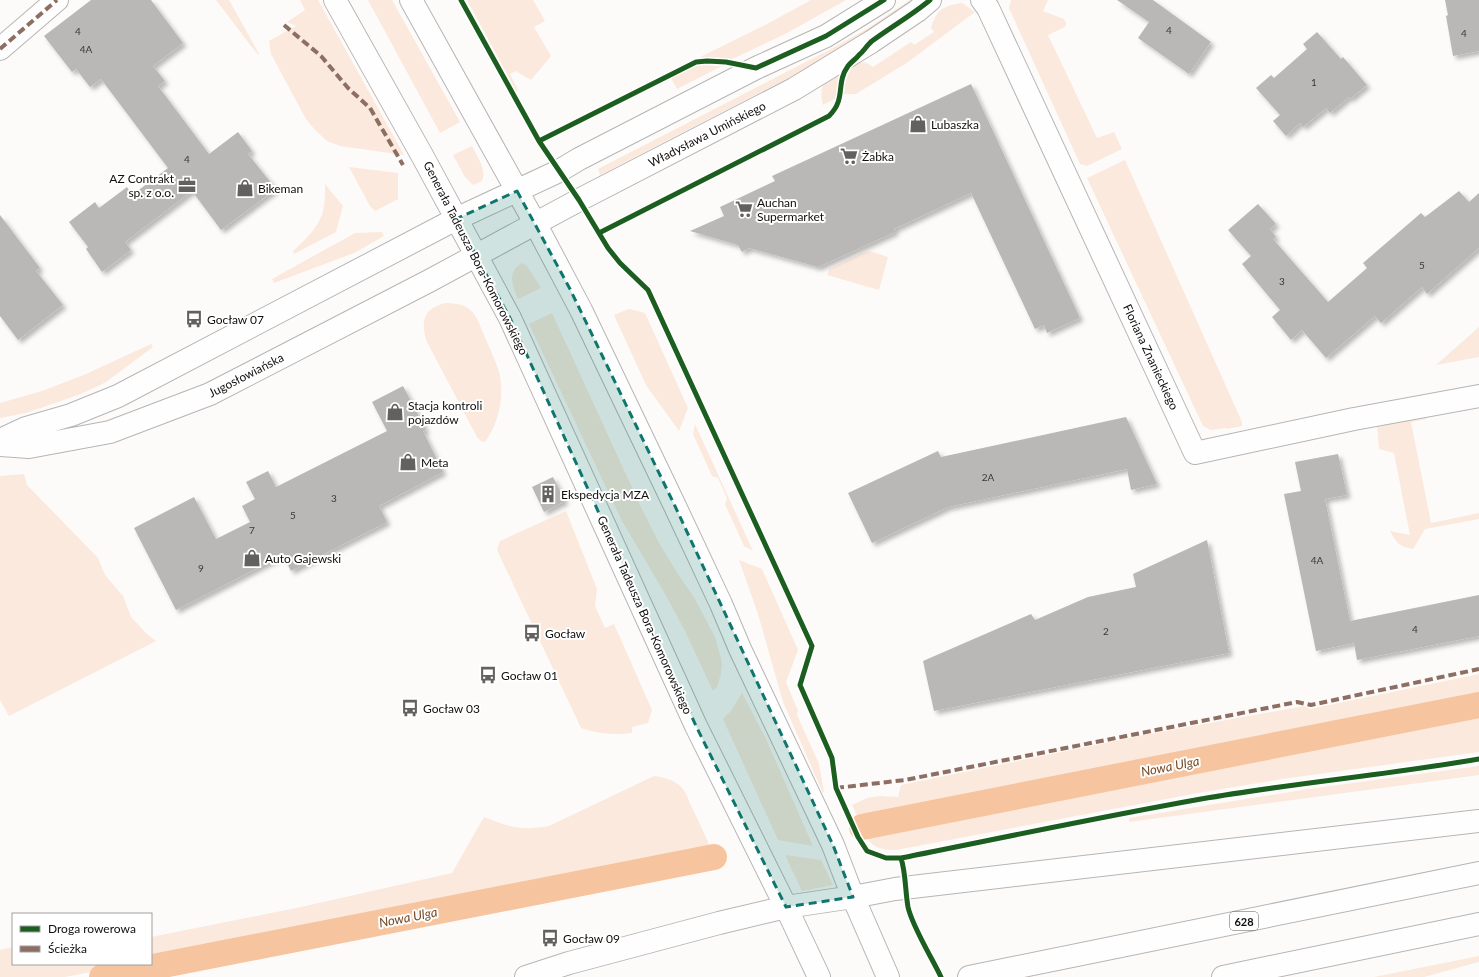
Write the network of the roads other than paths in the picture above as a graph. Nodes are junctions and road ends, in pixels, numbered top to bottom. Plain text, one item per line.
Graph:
1 (57, 0) edge
2 (335, 0) edge
3 (410, 0) edge
4 (884, 0) edge
5 (930, 0) edge
6 (982, 0) edge
7 (0, 49) edge
8 (517, 191) junction
9 (456, 220) junction
10 (535, 223) junction
11 (476, 256) junction
12 (1479, 396) edge
13 (0, 440) edge
14 (0, 445) edge
15 (1479, 821) edge
16 (1479, 873) edge
17 (853, 897) junction
18 (786, 906) junction
19 (1479, 924) edge
20 (526, 977) edge
21 (819, 977) edge
22 (888, 977) edge
23 (970, 977) edge
24 (1223, 977) edge

1 - 7 street
2 - 9 street, Generała Tadeusza Bora-Komorowskiego
3 - 8 street
4 - 8 street
5 - 10 street, Władysława Umińskiego
6 - 12 street, Floriana Znanieckiego
8 - 9 street
8 - 10 street
9 - 11 street, Generała Tadeusza Bora-Komorowskiego
9 - 13 street
10 - 11 street, Władysława Umińskiego
10 - 17 street
11 - 14 street, Jugosłowiańska
11 - 18 street, Generała Tadeusza Bora-Komorowskiego
15 - 17 street
16 - 23 street, 628
17 - 18 street
17 - 22 street
18 - 20 street
18 - 21 street, Generała Tadeusza Bora-Komorowskiego
19 - 24 street

